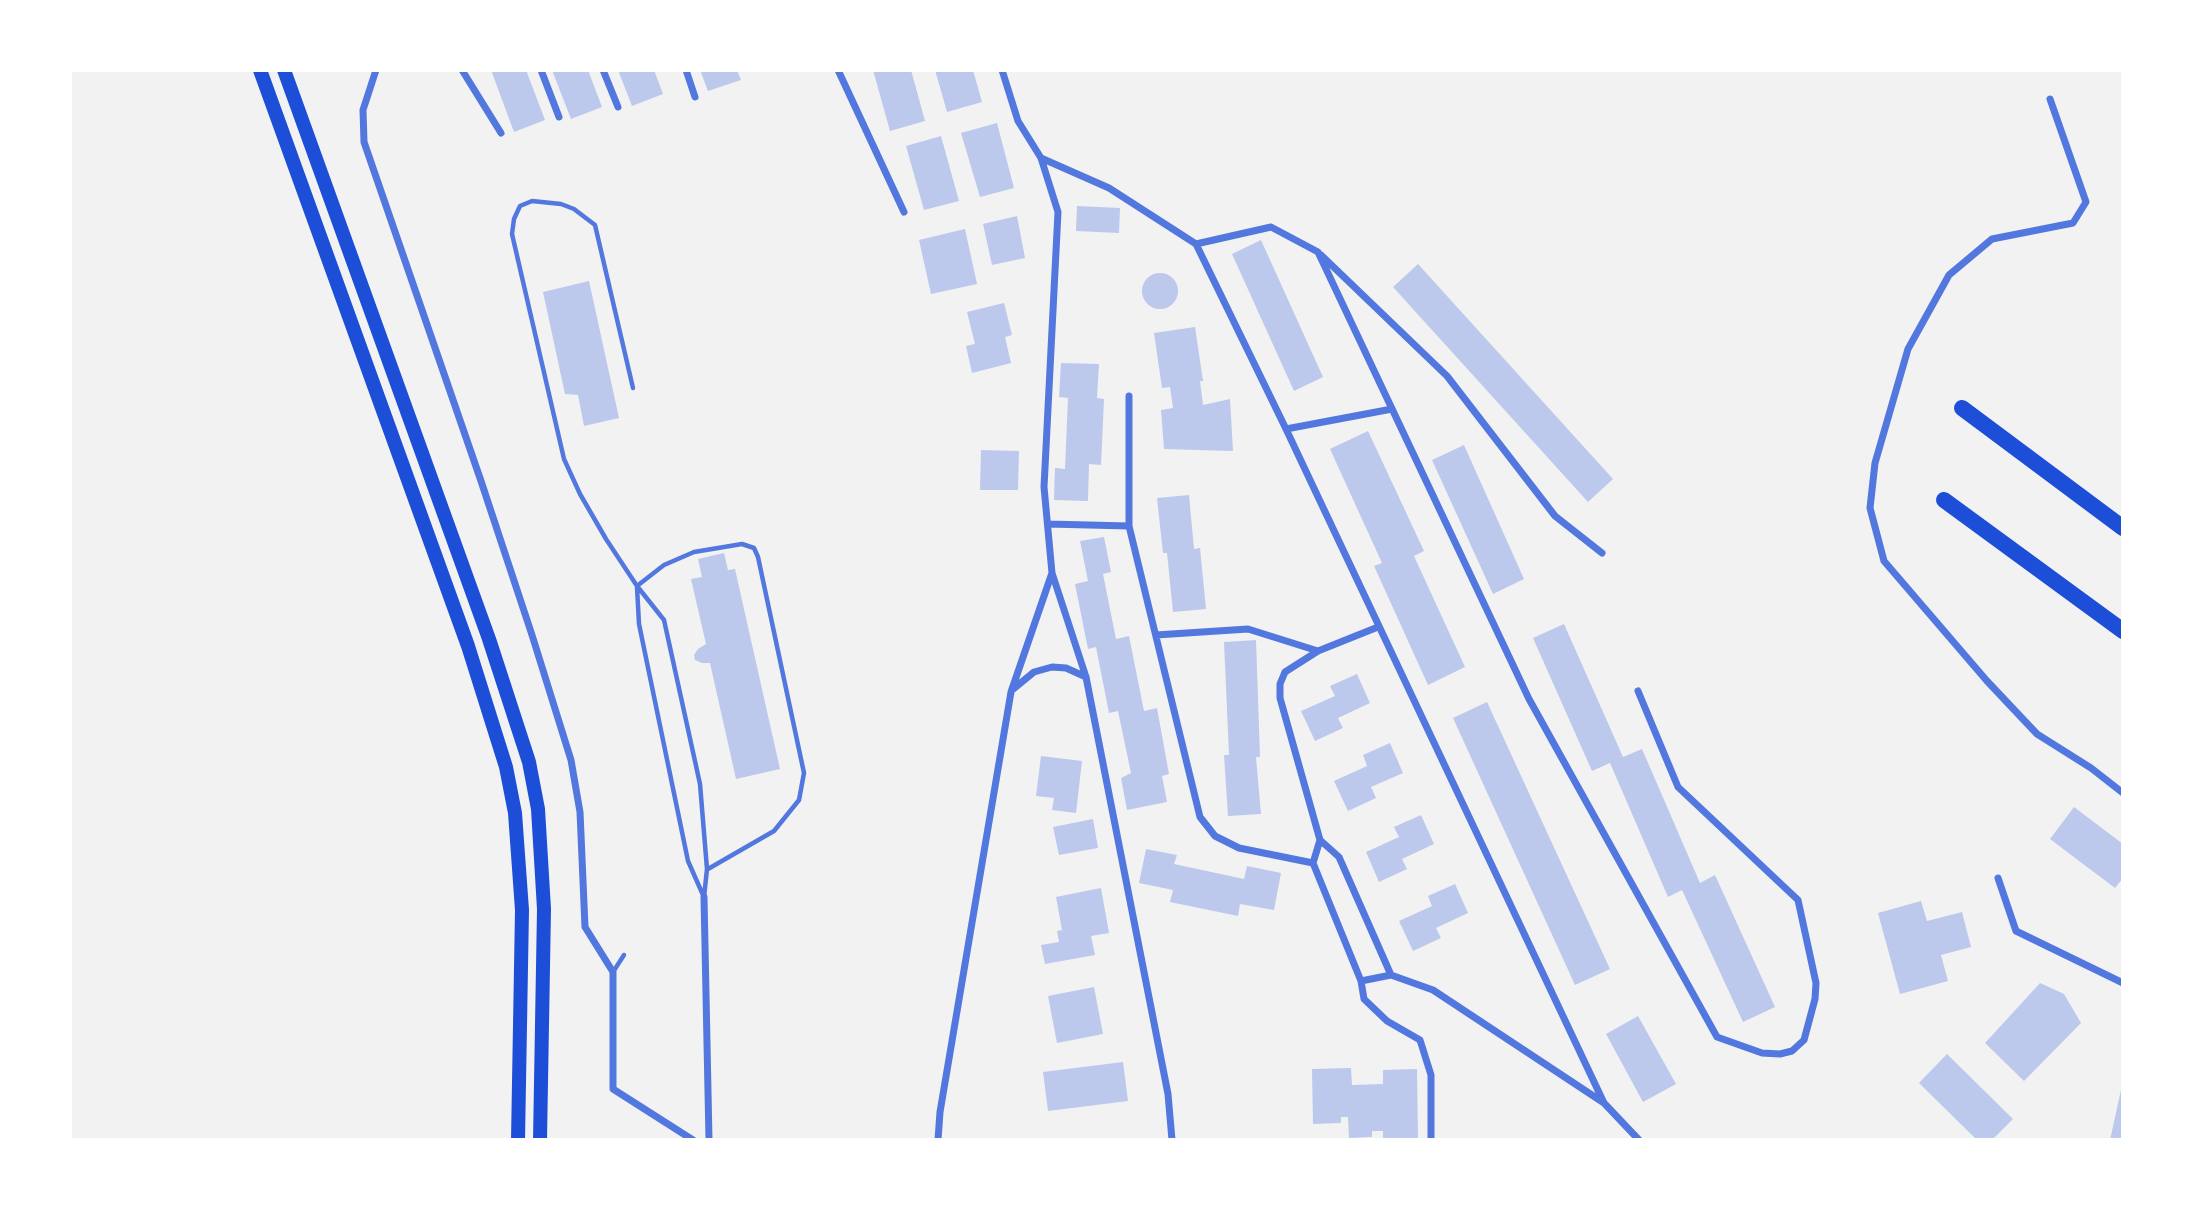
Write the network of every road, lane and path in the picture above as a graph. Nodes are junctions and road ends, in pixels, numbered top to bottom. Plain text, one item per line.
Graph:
1 (260, 70) edge
2 (284, 70) edge
3 (376, 70) edge
4 (462, 70) edge
5 (541, 70) edge
6 (603, 70) edge
7 (685, 70) edge
8 (838, 70) edge
9 (1002, 70) edge
10 (695, 97) dead end
11 (2050, 99) dead end
12 (618, 107) dead end
13 (559, 117) dead end
14 (500, 133) dead end
15 (1041, 158) junction
16 (904, 212) dead end
17 (1196, 244) junction
18 (1318, 252) junction
19 (634, 388) dead end
20 (1129, 396) dead end
21 (1962, 408) dead end
22 (1392, 409) junction
23 (1286, 429) junction
24 (1944, 500) dead end
25 (1048, 524) junction
26 (1129, 526) junction
27 (2123, 528) edge
28 (1601, 553) dead end
29 (1052, 573) junction
30 (637, 586) junction
31 (1378, 627) junction
32 (2123, 631) edge
33 (1156, 635) junction
34 (1318, 652) junction
35 (1086, 677) junction
36 (1638, 691) dead end
37 (1011, 692) junction
38 (2123, 793) edge
39 (1320, 840) junction
40 (1313, 863) junction
41 (708, 869) junction
42 (1998, 878) dead end
43 (704, 897) junction
44 (624, 955) dead end
45 (613, 972) junction
46 (1391, 975) junction
47 (1361, 981) junction
48 (2123, 983) edge
49 (1604, 1103) junction
50 (518, 1140) edge
51 (540, 1140) edge
52 (694, 1140) edge
53 (709, 1140) edge
54 (938, 1140) edge
55 (1172, 1140) edge
56 (1431, 1140) edge
57 (1639, 1140) edge

1 - 50 highway
2 - 51 highway
3 - 45 street
4 - 14 street
5 - 13 street
6 - 12 street
7 - 10 street
8 - 16 street
9 - 15 street
11 - 38 street
15 - 17 street
15 - 25 street
17 - 18 street
17 - 23 street
18 - 22 street
18 - 28 street
19 - 30 lane
20 - 26 street
21 - 27 highway
22 - 23 street
22 - 36 street
23 - 31 street
24 - 32 highway
25 - 26 street
25 - 29 street
26 - 33 street
29 - 35 street
29 - 37 street
30 - 41 lane
30 - 41 lane
30 - 43 lane
31 - 34 street
31 - 49 street
33 - 34 street
33 - 40 street
34 - 39 street
35 - 37 street
35 - 55 street
37 - 54 street
39 - 40 street
39 - 46 street
40 - 47 street
41 - 43 lane
42 - 48 street
43 - 53 street
44 - 45 lane
45 - 52 street
46 - 47 street
46 - 49 street
47 - 56 street
49 - 57 street

